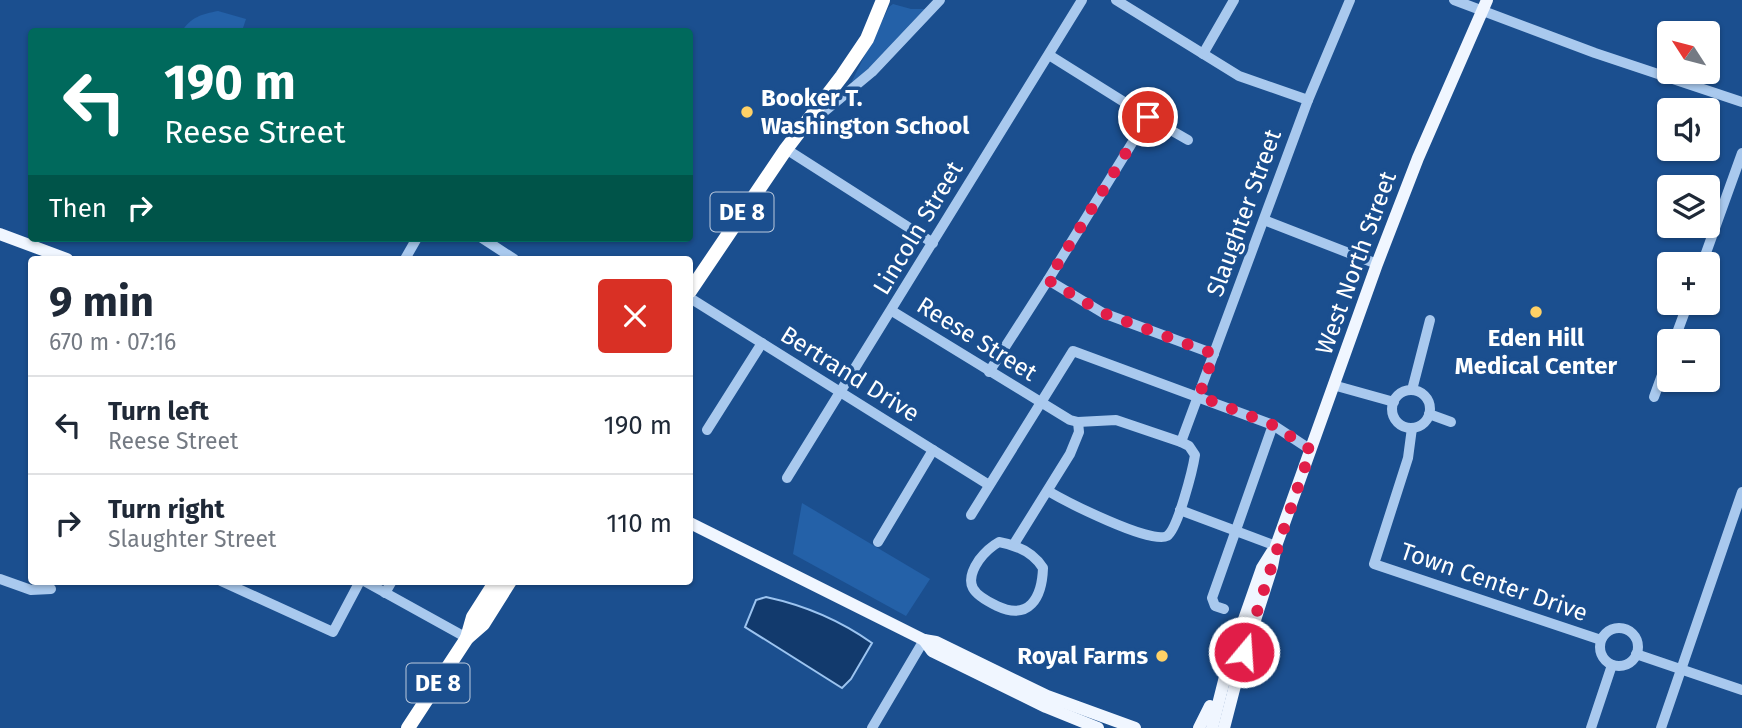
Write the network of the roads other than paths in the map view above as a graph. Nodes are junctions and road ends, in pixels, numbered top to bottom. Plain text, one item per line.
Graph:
1 (883, 0) edge
2 (940, 0) edge
3 (1082, 0) edge
4 (1116, 0) edge
5 (1234, 0) edge
6 (1350, 0) edge
7 (1454, 0) edge
8 (1485, 6) edge
9 (1203, 54) junction
10 (1049, 55) junction
11 (1308, 100) junction
12 (1742, 102) edge
13 (1148, 117) junction
14 (797, 135) junction
15 (1188, 140) dead end
16 (786, 149) junction
17 (1742, 153) edge
18 (1264, 220) junction
19 (0, 233) edge
20 (488, 242) edge
21 (933, 243) junction
22 (1706, 252) edge
23 (59, 256) edge
24 (509, 256) edge
25 (1377, 264) junction
26 (1048, 280) junction
27 (693, 287) edge
28 (693, 300) edge
29 (892, 311) junction
30 (1430, 320) dead end
31 (762, 343) junction
32 (1214, 354) junction
33 (989, 372) junction
34 (1333, 385) junction
35 (1657, 389) edge
36 (1412, 390) junction
37 (841, 393) junction
38 (1199, 396) junction
39 (1654, 397) dead end
40 (1394, 402) junction
41 (1040, 403) junction
42 (1429, 414) junction
43 (1077, 422) junction
44 (1451, 422) dead end
45 (1273, 425) junction
46 (1412, 428) junction
47 (707, 430) dead end
48 (1181, 442) junction
49 (933, 450) junction
50 (1311, 450) junction
51 (787, 478) dead end
52 (989, 485) junction
53 (1048, 491) junction
54 (1742, 492) edge
55 (1180, 510) junction
56 (971, 515) dead end
57 (693, 524) edge
58 (1236, 531) junction
59 (878, 542) dead end
60 (1014, 544) junction
61 (1276, 546) junction
62 (0, 579) edge
63 (230, 585) edge
64 (360, 585) edge
65 (370, 585) edge
66 (390, 585) edge
67 (493, 585) edge
68 (507, 585) edge
69 (51, 589) dead end
70 (385, 593) junction
71 (1224, 609) dead end
72 (467, 638) junction
73 (924, 640) junction
74 (1601, 640) junction
75 (1636, 654) junction
76 (1612, 665) junction
77 (1681, 669) junction
78 (1223, 677) junction
79 (1742, 690) edge
80 (408, 728) edge
81 (872, 728) edge
82 (1098, 728) edge
83 (1135, 728) edge
84 (1199, 728) edge
85 (1212, 728) edge
86 (1226, 728) edge
87 (1591, 728) edge
88 (1661, 728) edge

1 - 14 highway, DE 8
2 - 14 street
3 - 10 street, Lincoln Street
4 - 9 street
5 - 9 street
6 - 11 street, Slaughter Street
7 - 8 street
8 - 12 street
8 - 25 main road, West North Street
9 - 11 street
10 - 13 street
10 - 21 street, Lincoln Street
11 - 18 street, Slaughter Street
13 - 15 street
13 - 26 street
14 - 16 highway, DE 8
16 - 21 street
16 - 27 highway, DE 8
17 - 22 street
18 - 25 street
18 - 32 street, Slaughter Street
19 - 23 main road
20 - 24 street
21 - 29 street, Lincoln Street
25 - 34 main road, West North Street
26 - 32 street
26 - 33 street
28 - 31 street, Bertrand Drive
29 - 33 street, Reese Street
29 - 37 street, Lincoln Street
30 - 36 street
31 - 37 street, Bertrand Drive
31 - 47 street
32 - 38 street, Slaughter Street
33 - 41 street, Reese Street
34 - 40 street
34 - 50 main road, West North Street
35 - 39 street
36 - 40 street
36 - 42 street
37 - 49 street, Bertrand Drive
37 - 51 street, Lincoln Street
38 - 41 street, Reese Street
38 - 45 street, Reese Street
38 - 48 street, Slaughter Street
40 - 46 street
41 - 43 street, Reese Street
41 - 52 street, Reese Street
42 - 44 street
42 - 46 street
43 - 48 street
43 - 53 street
45 - 50 street, Reese Street
45 - 58 street
46 - 74 street, Town Center Drive
48 - 55 street
49 - 52 street, Bertrand Drive
49 - 59 street
50 - 61 main road, West North Street
52 - 56 street, Reese Street
53 - 55 street
53 - 60 street
54 - 77 street
55 - 58 street
57 - 73 main road
58 - 61 street
58 - 71 street
60 - 60 street
61 - 78 main road, West North Street
61 - 86 main road, West North Street
62 - 69 street
63 - 64 street
65 - 70 street
66 - 70 street
67 - 72 highway, DE 8
68 - 72 highway, DE 8
70 - 72 street
72 - 80 highway, DE 8
73 - 81 street
73 - 82 main road
73 - 83 main road
74 - 75 street
74 - 76 street
75 - 76 street
75 - 77 street
76 - 87 street
77 - 79 street
77 - 88 street
78 - 84 main road
78 - 85 main road, West North Street

